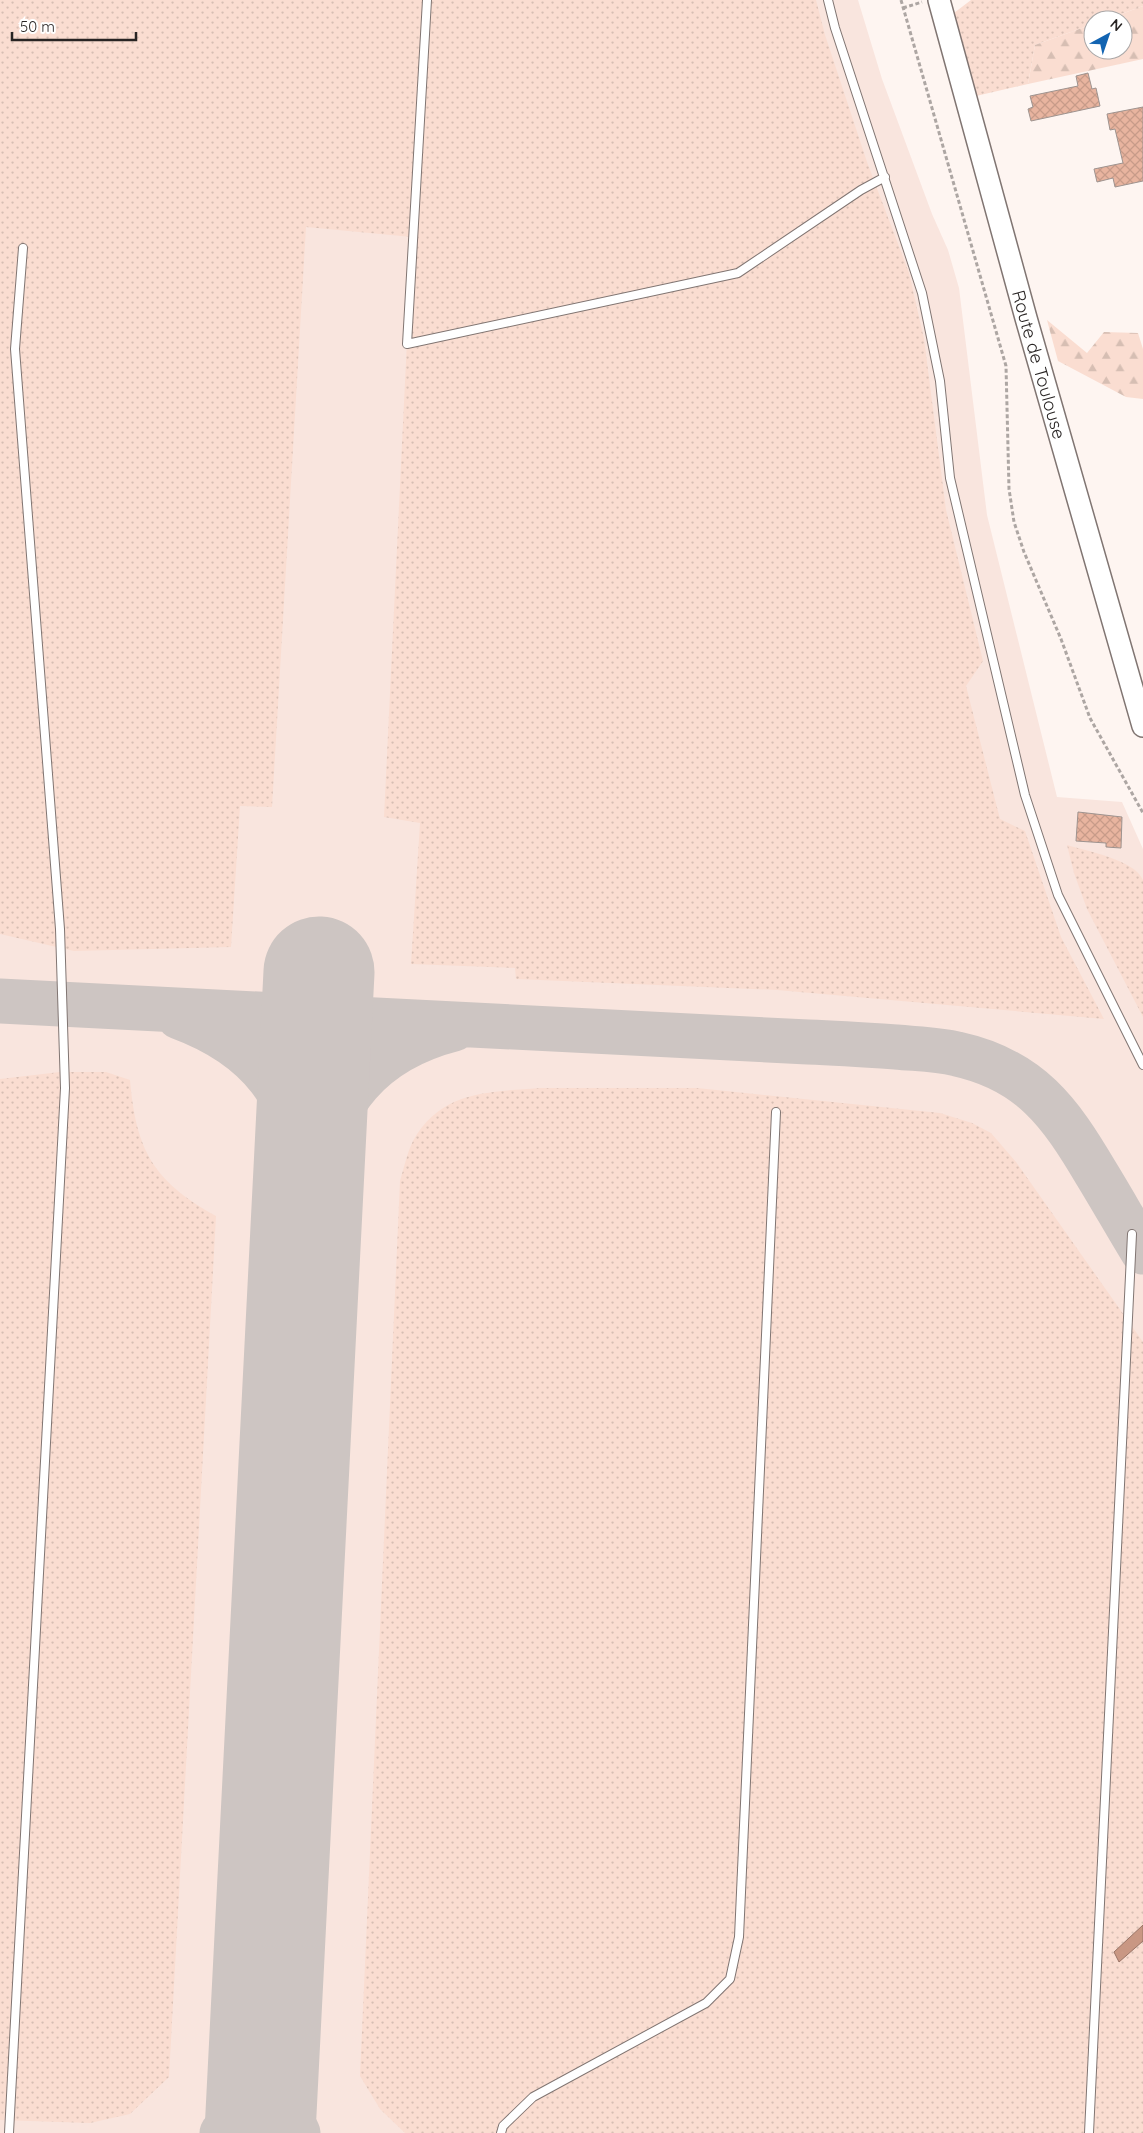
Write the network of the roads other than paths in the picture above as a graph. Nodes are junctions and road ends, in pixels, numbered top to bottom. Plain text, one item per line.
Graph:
1 (427, 0) edge
2 (828, 0) edge
3 (938, 0) edge
4 (885, 177) junction
5 (23, 248) dead end
6 (1143, 726) edge
7 (1143, 1065) edge
8 (776, 1112) dead end
9 (1132, 1234) dead end
10 (9, 2133) edge
11 (501, 2133) edge
12 (1089, 2133) edge

1 - 4 lane
2 - 4 lane
3 - 6 main road, Route de Toulouse
4 - 7 lane
5 - 10 lane
8 - 11 lane
9 - 12 lane

